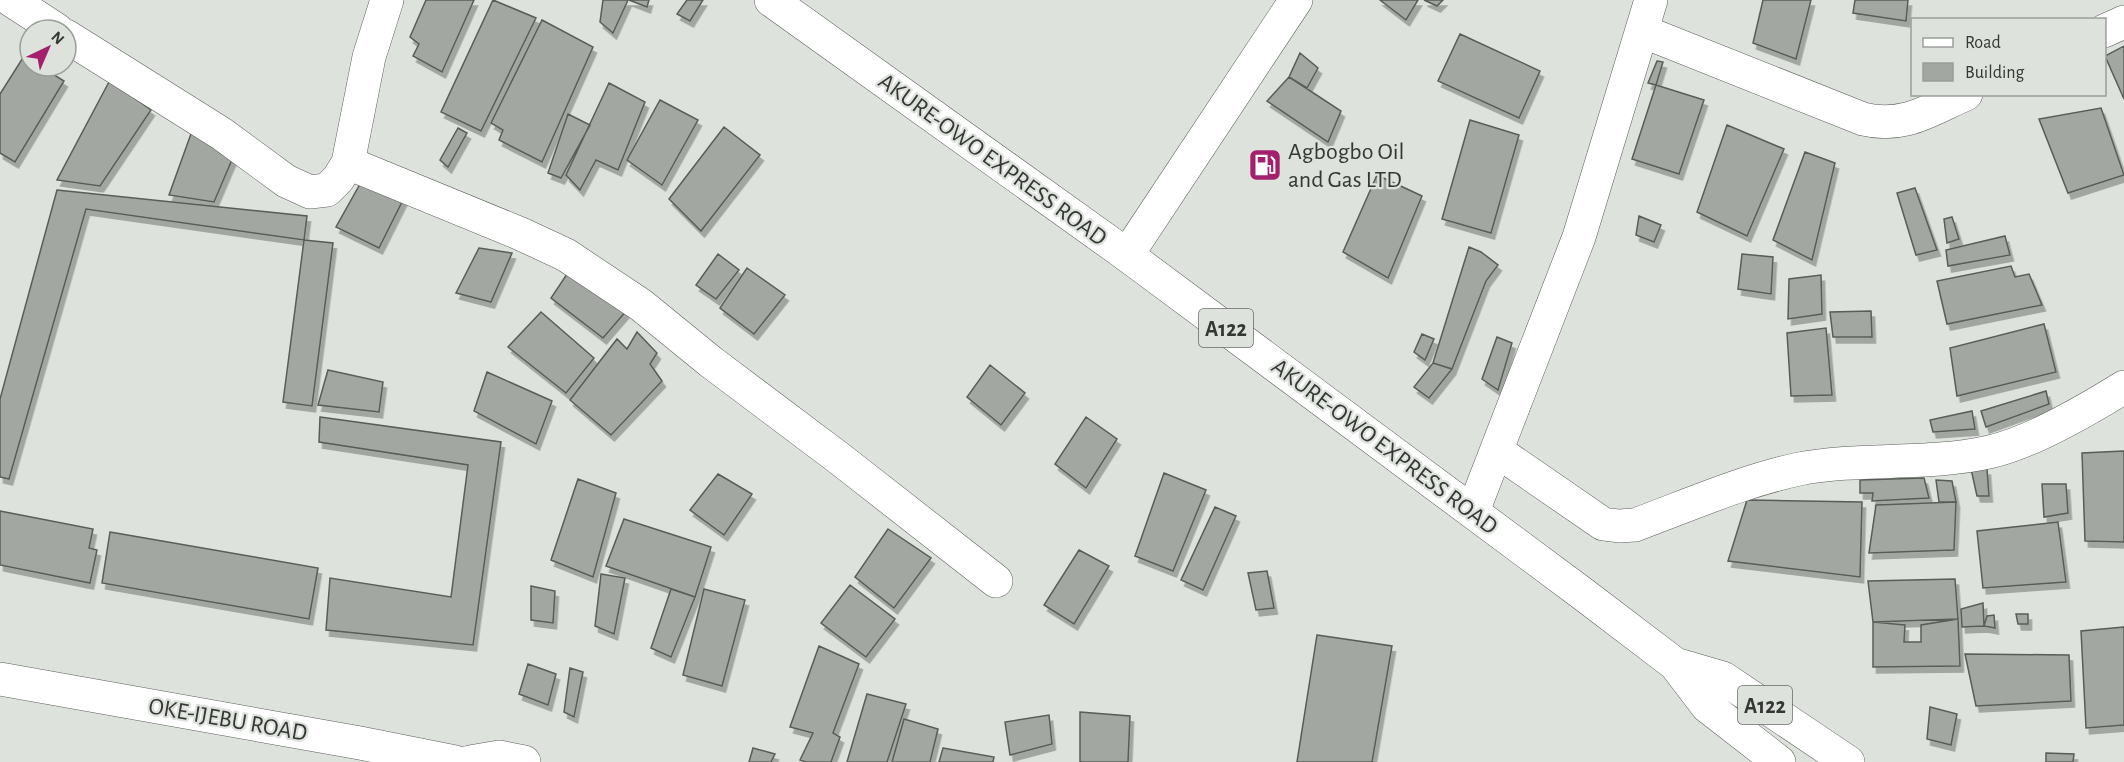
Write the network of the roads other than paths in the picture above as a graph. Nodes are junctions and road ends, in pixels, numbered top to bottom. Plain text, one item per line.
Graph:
1 (11, 0) edge
2 (387, 0) edge
3 (771, 0) edge
4 (1296, 0) edge
5 (1652, 0) edge
6 (39, 18) edge
7 (2124, 22) edge
8 (2106, 30) edge
9 (1642, 31) junction
10 (78, 44) edge
11 (1962, 96) edge
12 (348, 163) junction
13 (1127, 255) junction
14 (2124, 387) edge
15 (1497, 451) junction
16 (1473, 511) junction
17 (996, 581) dead end
18 (1675, 664) junction
19 (0, 680) edge
20 (455, 762) edge
21 (470, 762) edge
22 (524, 762) edge
23 (1779, 762) edge
24 (1848, 762) edge

1 - 6 main road
2 - 12 main road
3 - 13 main road, AKURE-OWO EXPRESS ROAD / A122
4 - 13 main road
5 - 9 main road
7 - 8 main road
9 - 11 main road
9 - 15 main road
10 - 12 main road
12 - 17 main road
13 - 16 main road, AKURE-OWO EXPRESS ROAD / A122
14 - 15 main road
15 - 16 main road
16 - 18 main road, AKURE-OWO EXPRESS ROAD / A122
18 - 23 main road, AKURE-OWO EXPRESS ROAD / A122
18 - 24 main road, AKURE-OWO EXPRESS ROAD / A122
19 - 20 main road, OKE-IJEBU ROAD
21 - 22 main road

